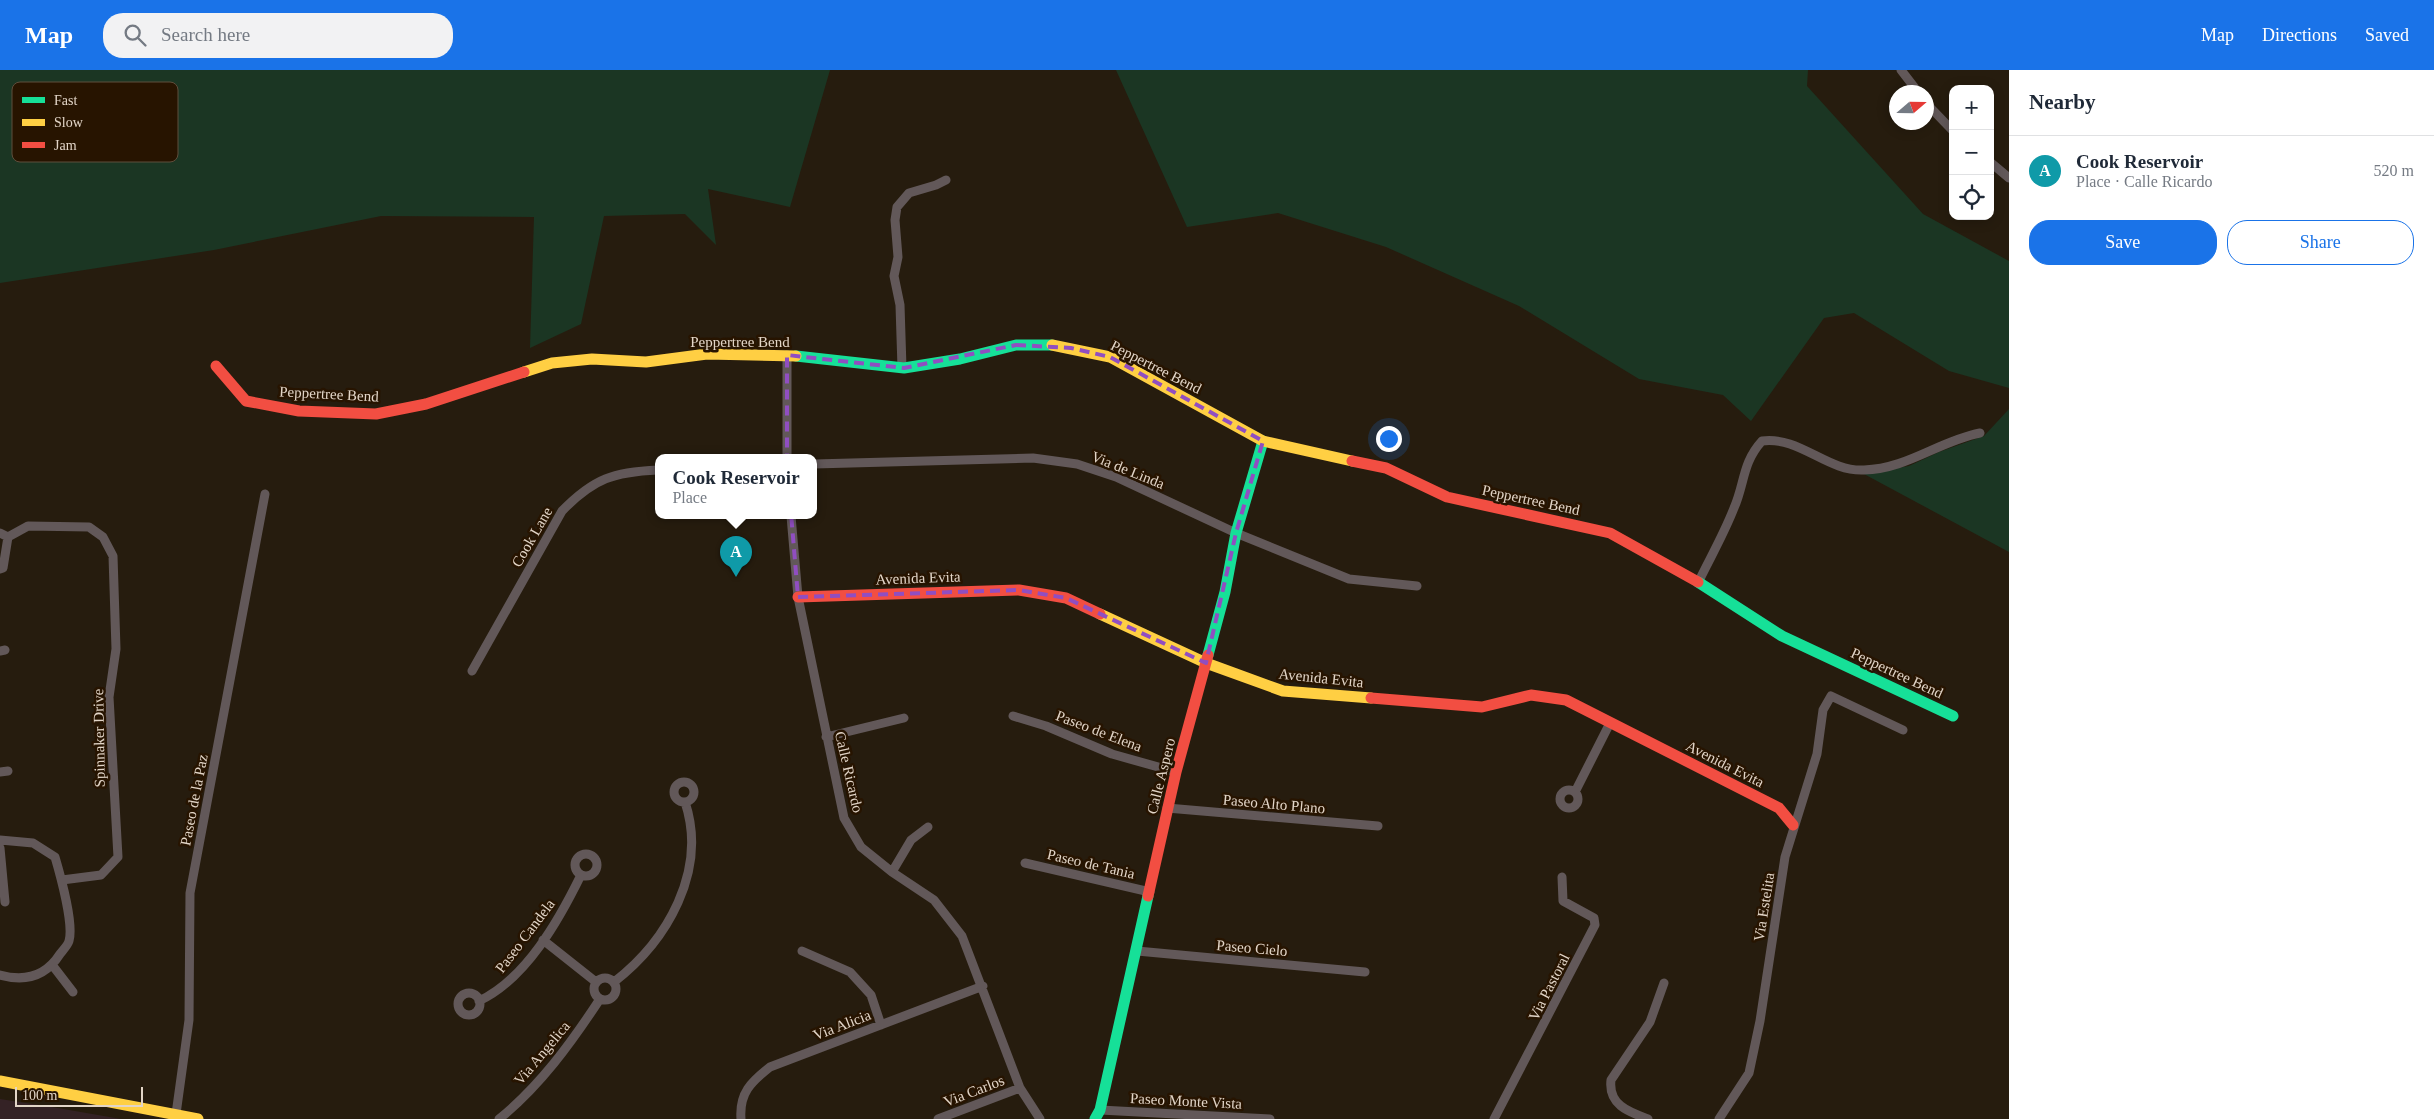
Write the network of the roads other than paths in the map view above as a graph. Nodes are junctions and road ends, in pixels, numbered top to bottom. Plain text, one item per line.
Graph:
1 (1900, 70) edge
2 (1912, 85) edge
3 (1934, 111) edge
4 (1952, 130) edge
5 (1994, 165) edge
6 (2009, 178) edge
7 (946, 180) dead end
8 (787, 355) junction
9 (216, 366) dead end
10 (902, 368) junction
11 (1980, 433) dead end
12 (1263, 441) junction
13 (787, 454) edge
14 (817, 464) edge
15 (655, 470) edge
16 (265, 494) dead end
17 (791, 519) edge
18 (1236, 532) junction
19 (4, 535) edge
20 (0, 570) edge
21 (1698, 582) junction
22 (1417, 586) dead end
23 (798, 597) junction
24 (1206, 663) junction
25 (472, 671) dead end
26 (1013, 716) dead end
27 (1953, 716) dead end
28 (904, 718) dead end
29 (1610, 723) junction
30 (1903, 730) dead end
31 (826, 737) junction
32 (1176, 772) junction
33 (1575, 792) dead end
34 (685, 802) dead end
35 (1167, 808) junction
36 (1793, 825) junction
37 (1378, 826) dead end
38 (928, 827) dead end
39 (0, 840) edge
40 (0, 848) edge
41 (1025, 863) dead end
42 (892, 872) junction
43 (581, 875) dead end
44 (1562, 877) dead end
45 (62, 880) junction
46 (1150, 892) junction
47 (5, 902) dead end
48 (543, 940) junction
49 (802, 950) dead end
50 (1137, 951) junction
51 (53, 966) junction
52 (1365, 972) dead end
53 (0, 975) edge
54 (596, 982) junction
55 (614, 982) junction
56 (1664, 983) dead end
57 (983, 986) junction
58 (72, 992) dead end
59 (600, 999) junction
60 (479, 1001) dead end
61 (881, 1025) junction
62 (0, 1081) edge
63 (1020, 1088) junction
64 (176, 1114) junction
65 (1098, 1114) edge
66 (198, 1119) edge
67 (499, 1119) edge
68 (741, 1119) edge
69 (938, 1119) edge
70 (1040, 1119) edge
71 (1270, 1119) edge
72 (1494, 1119) edge
73 (1648, 1119) edge
74 (1720, 1119) edge

1 - 2 street
3 - 4 street
5 - 6 street
7 - 10 street
8 - 9 street, Peppertree Bend
8 - 10 street, Peppertree Bend
8 - 13 street
10 - 12 street, Peppertree Bend
11 - 21 street
12 - 18 street, Calle Aspero
12 - 21 street, Peppertree Bend
14 - 18 street, Via de Linda
15 - 25 street, Cook Lane
16 - 64 street, Paseo de la Paz
17 - 23 street, Calle Ricardo
18 - 22 street, Via de Linda
18 - 24 street, Calle Aspero
19 - 20 street
19 - 45 street, Spinnaker Drive
21 - 27 street, Peppertree Bend
23 - 24 street, Avenida Evita
23 - 31 street, Calle Ricardo
24 - 29 street, Avenida Evita
24 - 32 street, Calle Aspero
26 - 32 street, Paseo de Elena
28 - 31 street
29 - 33 street
29 - 36 street, Avenida Evita
30 - 36 street, Via Estelita
31 - 42 street, Calle Ricardo
32 - 35 street, Calle Aspero
34 - 55 street, Via Angelica
35 - 37 street, Paseo Alto Plano
35 - 46 street, Calle Aspero
36 - 74 street, Via Estelita
38 - 42 street
39 - 45 street
40 - 47 street
41 - 46 street, Paseo de Tania
42 - 57 street, Calle Ricardo
43 - 48 street, Paseo Candela
44 - 72 street, Via Pastoral
45 - 51 street
46 - 50 street, Calle Aspero
48 - 54 street
48 - 60 street, Paseo Candela
49 - 61 street
50 - 52 street, Paseo Cielo
50 - 65 street, Calle Aspero
51 - 53 street
51 - 58 street
54 - 55 street
54 - 59 street
55 - 59 street, Via Angelica
56 - 73 street
57 - 61 street, Via Alicia
57 - 63 street, Calle Ricardo
59 - 67 street, Via Angelica
61 - 68 street, Via Alicia
62 - 64 street
63 - 69 street, Via Carlos
63 - 70 street, Calle Ricardo
64 - 66 street
65 - 71 street, Paseo Monte Vista

